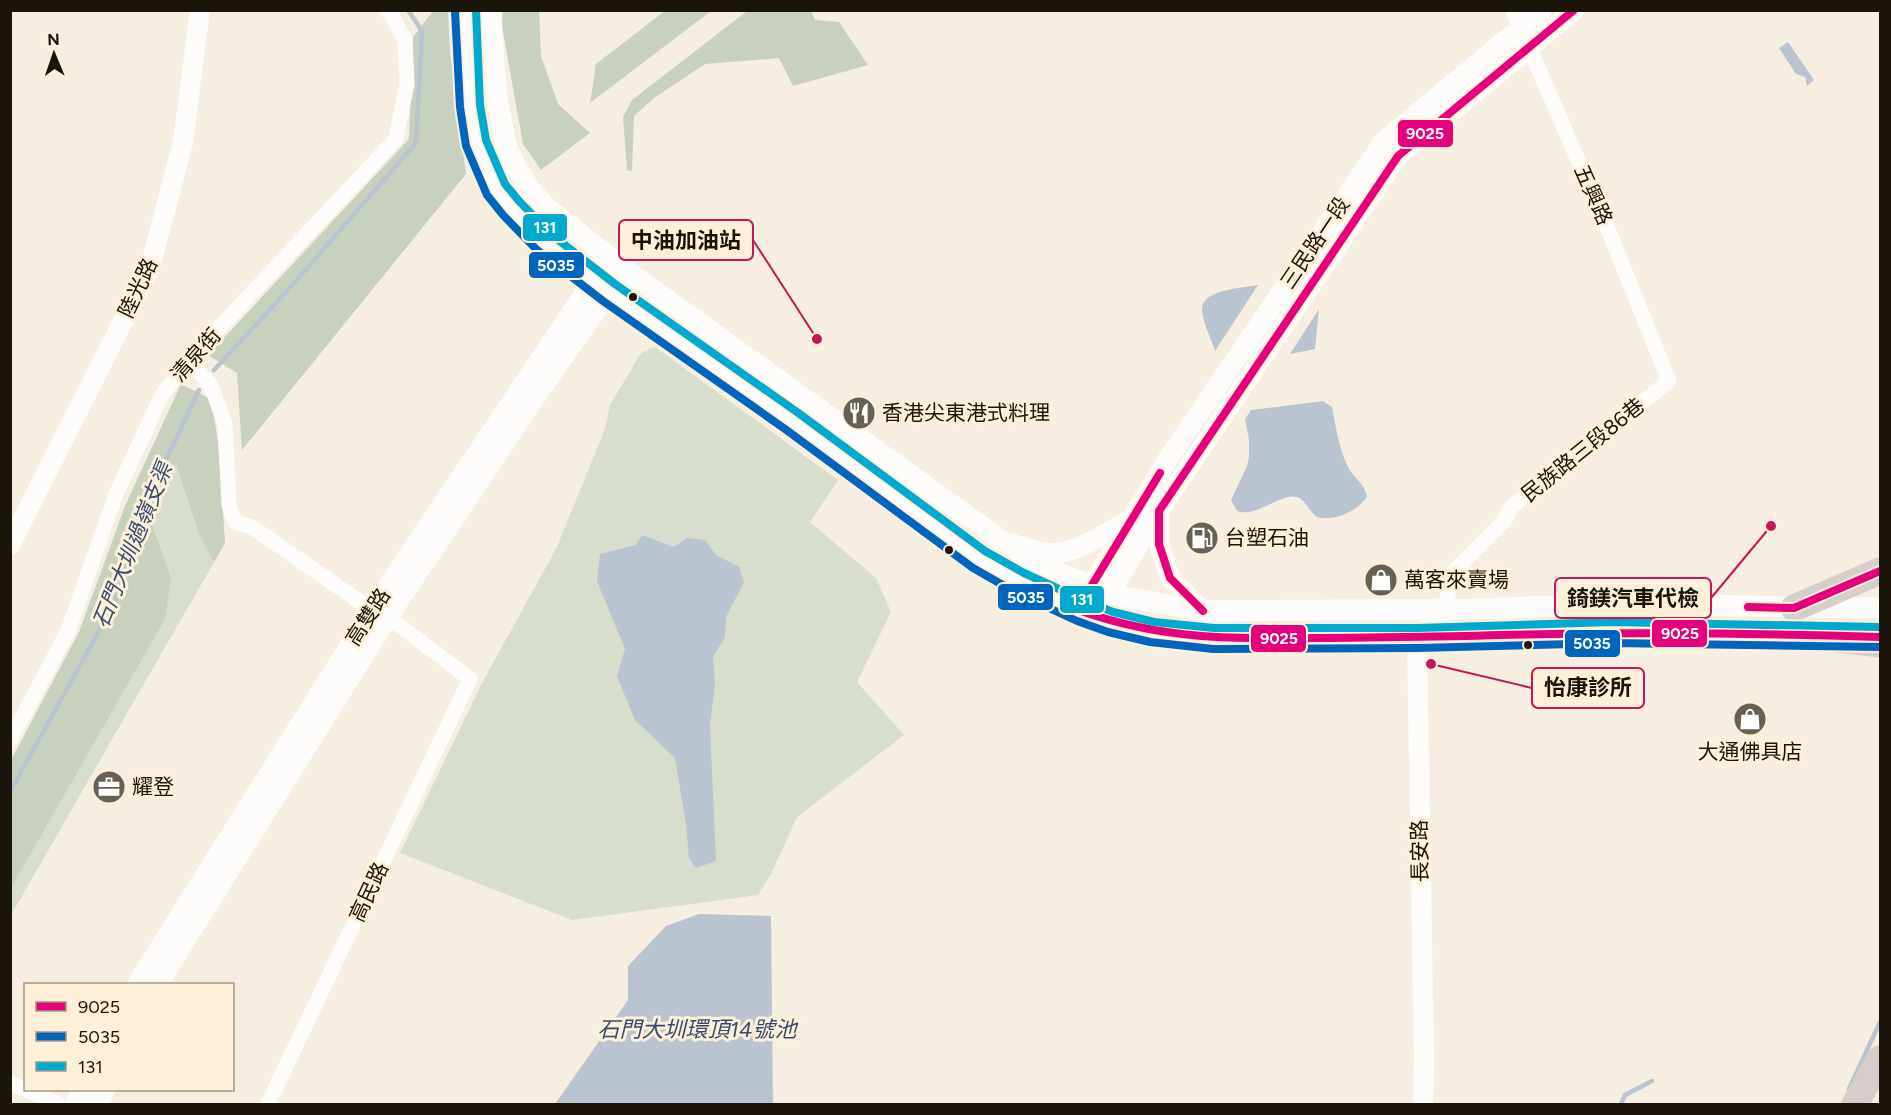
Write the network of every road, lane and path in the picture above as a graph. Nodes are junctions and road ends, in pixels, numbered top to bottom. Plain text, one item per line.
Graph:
1 (200, 10) edge
2 (386, 10) edge
3 (465, 10) edge
4 (490, 10) edge
5 (1542, 10) edge
6 (1575, 10) edge
7 (1517, 19) edge
8 (1530, 47) junction
9 (606, 255) junction
10 (627, 271) junction
11 (602, 285) junction
12 (188, 361) junction
13 (1669, 381) joint
14 (1159, 510) junction
15 (1133, 517) junction
16 (1002, 541) junction
17 (10, 545) edge
18 (1881, 571) edge
19 (1101, 588) junction
20 (1794, 608) junction
21 (1881, 608) edge
22 (1445, 609) junction
23 (1081, 611) junction
24 (1203, 611) junction
25 (380, 614) junction
26 (1804, 635) junction
27 (1881, 637) edge
28 (1417, 638) junction
29 (1881, 644) edge
30 (10, 740) edge
31 (138, 983) edge
32 (159, 983) edge
33 (1881, 1059) edge
34 (10, 1083) edge
35 (24, 1089) edge
36 (28, 1091) edge
37 (58, 1104) edge
38 (268, 1104) edge
39 (1423, 1104) edge
40 (1855, 1104) edge

1 - 17 street, 陸光路
2 - 12 street, 清泉街
3 - 11 main road
4 - 9 main road
5 - 7 street, 三民路一段
6 - 8 street, 三民路一段
7 - 8 street, 五興路
7 - 15 street, 三民路一段
8 - 13 street, 五興路
8 - 14 street, 三民路一段
9 - 10 main road
9 - 11 street, 高雙路
10 - 11 street, 高雙路
10 - 16 main road
11 - 23 main road
11 - 25 street, 高雙路
12 - 25 street
12 - 30 street, 清泉街
13 - 22 street, 民族路三段86巷
14 - 19 street, 三民路一段
14 - 24 street
15 - 16 street, 三民路一段
15 - 19 street, 三民路一段
16 - 19 main road
18 - 20 highway
19 - 23 street, 三民路一段
19 - 24 main road
20 - 21 main road
20 - 22 main road
22 - 24 main road
22 - 28 street
23 - 28 main road
25 - 31 street, 高雙路
25 - 32 street, 高雙路
25 - 38 street, 高民路
26 - 27 main road
26 - 28 main road
26 - 29 highway
28 - 39 street, 長安路
33 - 40 highway
34 - 35 street
36 - 37 street

